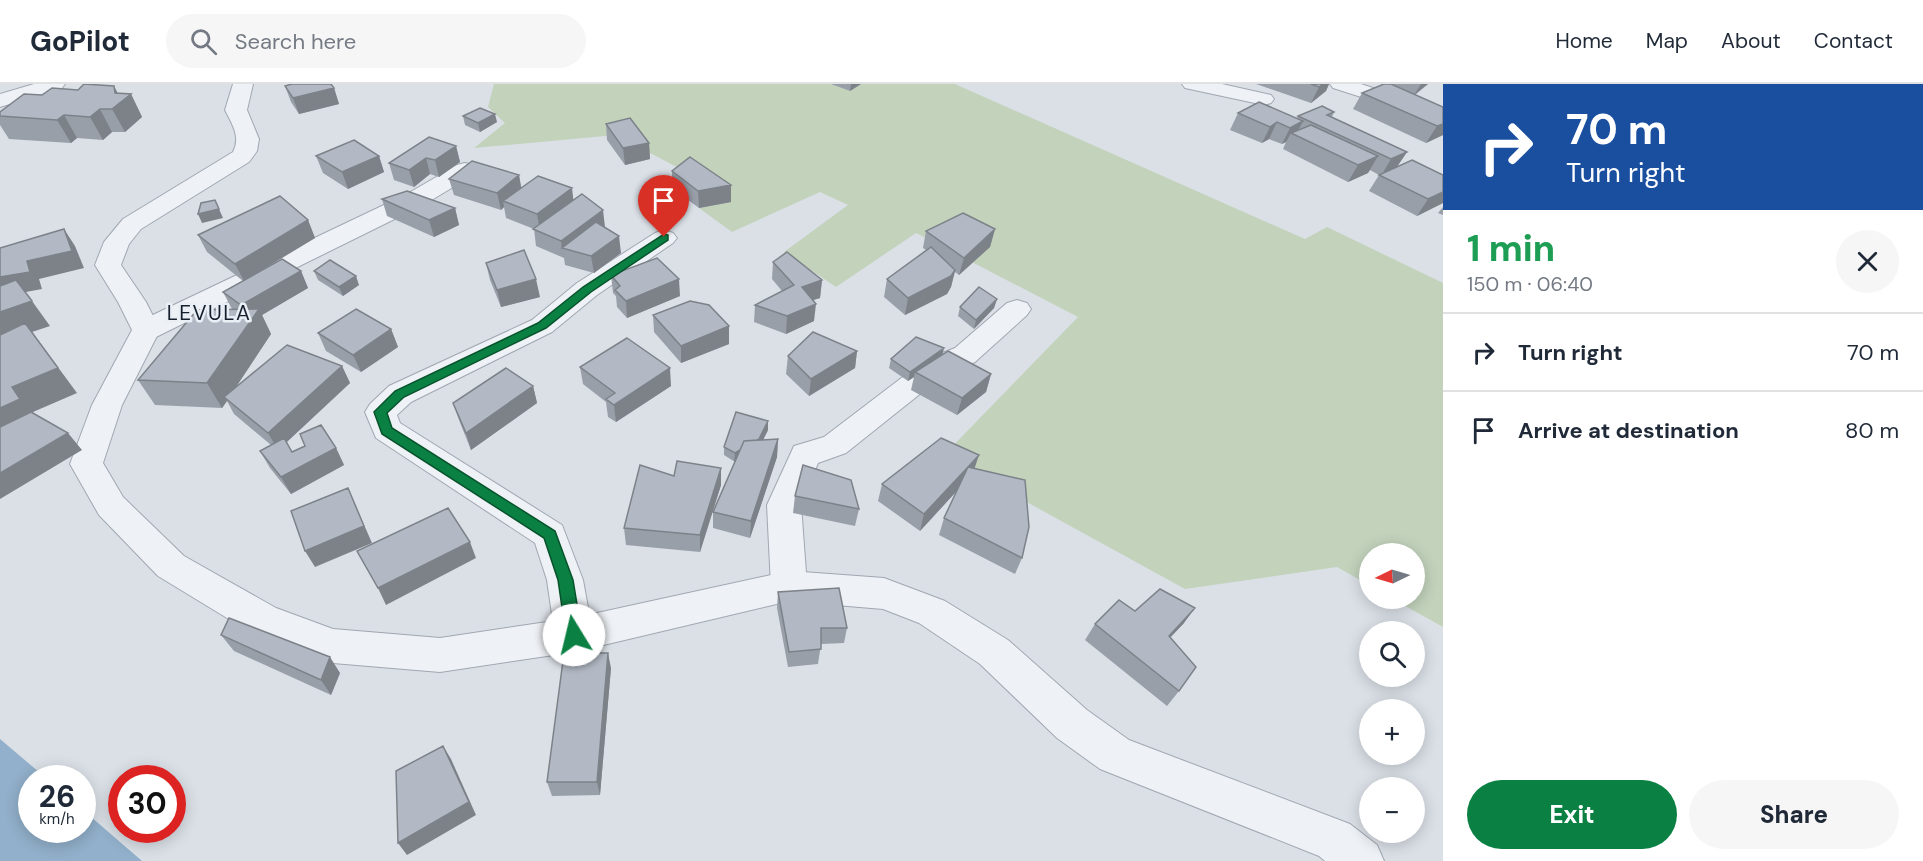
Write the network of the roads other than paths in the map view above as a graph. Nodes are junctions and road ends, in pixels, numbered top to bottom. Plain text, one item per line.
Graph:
1 (55, 84) edge
2 (243, 84) edge
3 (1192, 84) edge
4 (1340, 84) edge
5 (1264, 99) dead end
6 (0, 101) edge
7 (1443, 125) edge
8 (465, 170) edge
9 (664, 237) dead end
10 (1017, 309) dead end
11 (146, 330) junction
12 (789, 586) junction
13 (574, 635) junction
14 (1361, 861) edge

1 - 6 street
2 - 11 street
3 - 5 street
4 - 7 street
8 - 11 street
9 - 13 street
10 - 12 street
11 - 13 street
12 - 13 street
12 - 14 street

